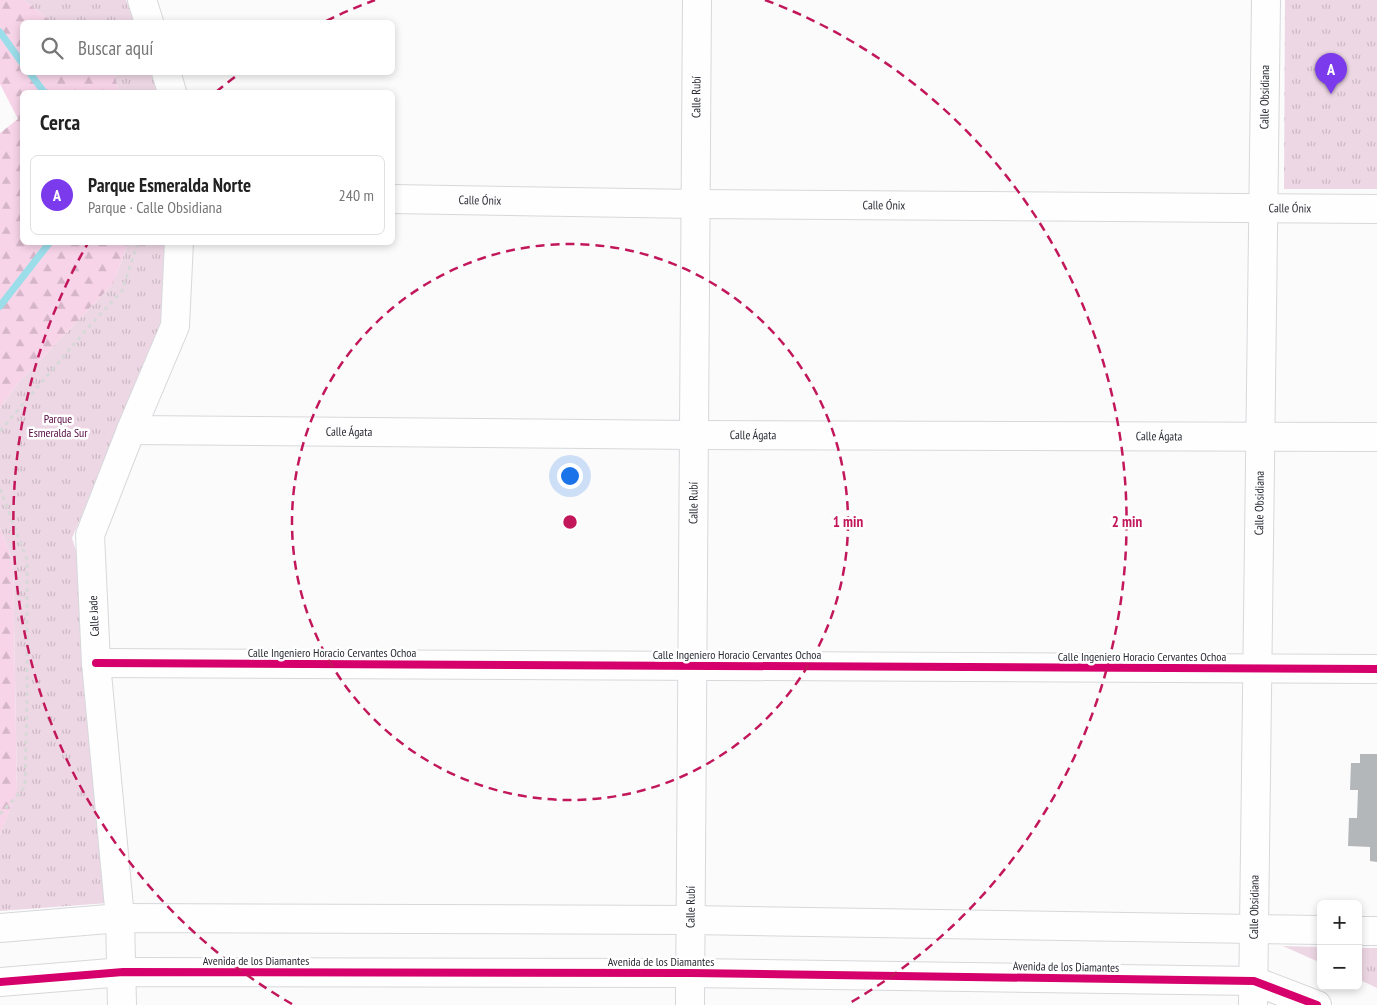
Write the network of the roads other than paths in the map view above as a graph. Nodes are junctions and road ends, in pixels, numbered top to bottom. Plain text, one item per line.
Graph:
1 (142, 0) edge
2 (697, 0) edge
3 (1266, 0) edge
4 (148, 20) edge
5 (167, 75) edge
6 (171, 90) edge
7 (395, 199) edge
8 (696, 204) junction
9 (1263, 209) junction
10 (1377, 209) edge
11 (179, 245) edge
12 (131, 430) junction
13 (694, 435) junction
14 (1260, 437) junction
15 (1377, 437) edge
16 (96, 662) junction
17 (693, 666) junction
18 (1257, 668) junction
19 (1377, 669) edge
20 (120, 918) junction
21 (691, 920) junction
22 (0, 928) edge
23 (1254, 929) junction
24 (1317, 930) edge
25 (1362, 930) edge
26 (1377, 931) edge
27 (122, 972) junction
28 (690, 973) junction
29 (0, 982) edge
30 (1253, 993) edge
31 (122, 1005) edge
32 (690, 1005) edge
33 (1317, 1005) edge

1 - 4 street
2 - 8 street, Calle Rubí
3 - 9 street, Calle Obsidiana
5 - 6 street
7 - 8 street, Calle Ónix
8 - 9 street, Calle Ónix
8 - 13 street, Calle Rubí
9 - 10 street, Calle Ónix
9 - 14 street, Calle Obsidiana
11 - 12 street, Calle Jade
12 - 13 street, Calle Ágata
12 - 16 street, Calle Jade
13 - 14 street, Calle Ágata
13 - 17 street, Calle Rubí
14 - 15 street, Calle Ágata
14 - 18 street, Calle Obsidiana
16 - 17 street, Calle Ingeniero Horacio Cervantes Ochoa
16 - 20 street, Calle Jade
17 - 18 street, Calle Ingeniero Horacio Cervantes Ochoa
17 - 21 street, Calle Rubí
18 - 19 street, Calle Ingeniero Horacio Cervantes Ochoa
18 - 23 street, Calle Obsidiana
20 - 21 street
20 - 22 street
20 - 27 street, Calle Jade
21 - 23 street
21 - 28 street, Calle Rubí
23 - 24 street
23 - 30 street, Calle Obsidiana
25 - 26 street
27 - 28 street, Avenida de los Diamantes
27 - 29 street, Avenida de los Diamantes
27 - 31 street, Calle Jade
28 - 30 street, Avenida de los Diamantes
28 - 32 street, Calle Rubí
30 - 33 street, Avenida de los Diamantes

